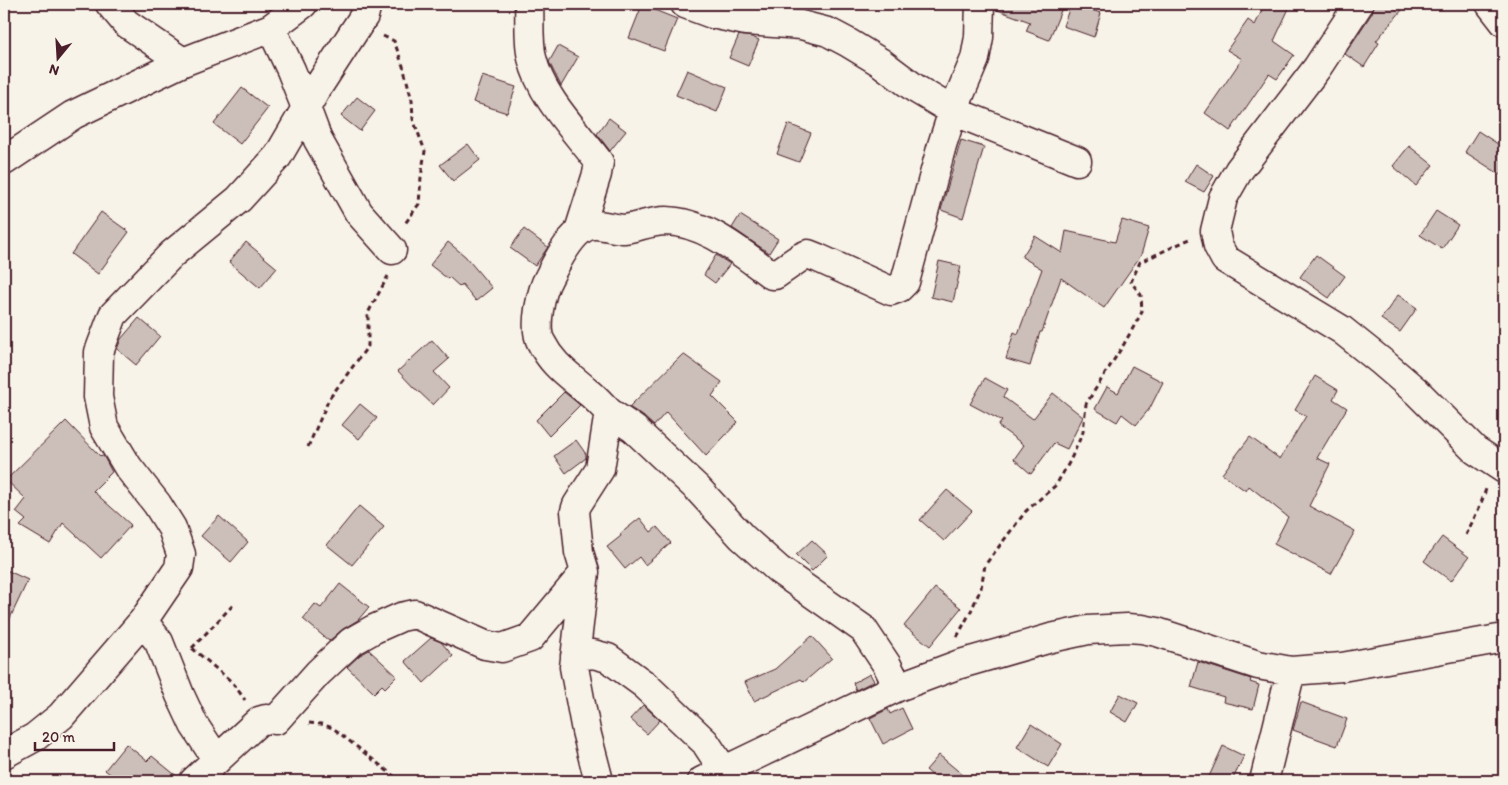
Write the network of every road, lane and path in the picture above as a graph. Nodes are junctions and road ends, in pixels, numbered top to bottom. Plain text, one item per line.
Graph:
1 (110, 4) edge
2 (303, 4) edge
3 (529, 4) edge
4 (685, 4) edge
5 (980, 4) edge
6 (1359, 4) edge
7 (1490, 4) edge
8 (366, 10) edge
9 (1504, 22) edge
10 (271, 28) junction
11 (183, 62) junction
12 (306, 108) junction
13 (953, 111) junction
14 (6, 153) edge
15 (1076, 161) dead end
16 (579, 231) junction
17 (1215, 231) junction
18 (392, 250) junction
19 (609, 412) junction
20 (308, 447) dead end
21 (1501, 468) edge
22 (1466, 535) dead end
23 (586, 572) junction
24 (233, 605) dead end
25 (143, 621) junction
26 (1504, 638) edge
27 (192, 648) junction
28 (575, 656) junction
29 (167, 661) junction
30 (957, 665) junction
31 (1291, 671) junction
32 (898, 687) junction
33 (259, 721) junction
34 (321, 724) dead end
35 (4, 754) edge
36 (217, 760) junction
37 (713, 776) edge
38 (194, 781) edge
39 (400, 781) edge
40 (599, 781) edge
41 (1264, 781) edge

1 - 11 street
2 - 10 street
3 - 16 street
4 - 13 street
5 - 13 street
6 - 17 street
7 - 9 street
8 - 12 street
8 - 18 path
10 - 11 street
10 - 12 street
11 - 14 street
12 - 18 street
12 - 25 street
13 - 15 street
13 - 16 street
16 - 19 street
17 - 21 street
17 - 30 path
18 - 20 path
19 - 23 street
19 - 32 street
21 - 22 path
23 - 28 street
23 - 33 street
24 - 27 path
25 - 29 street
25 - 35 street
26 - 31 street
27 - 29 path
27 - 33 path
28 - 37 street
28 - 40 street
29 - 36 street
30 - 31 street
30 - 32 street
31 - 41 street
32 - 37 street
33 - 36 street
34 - 39 path
36 - 38 street

